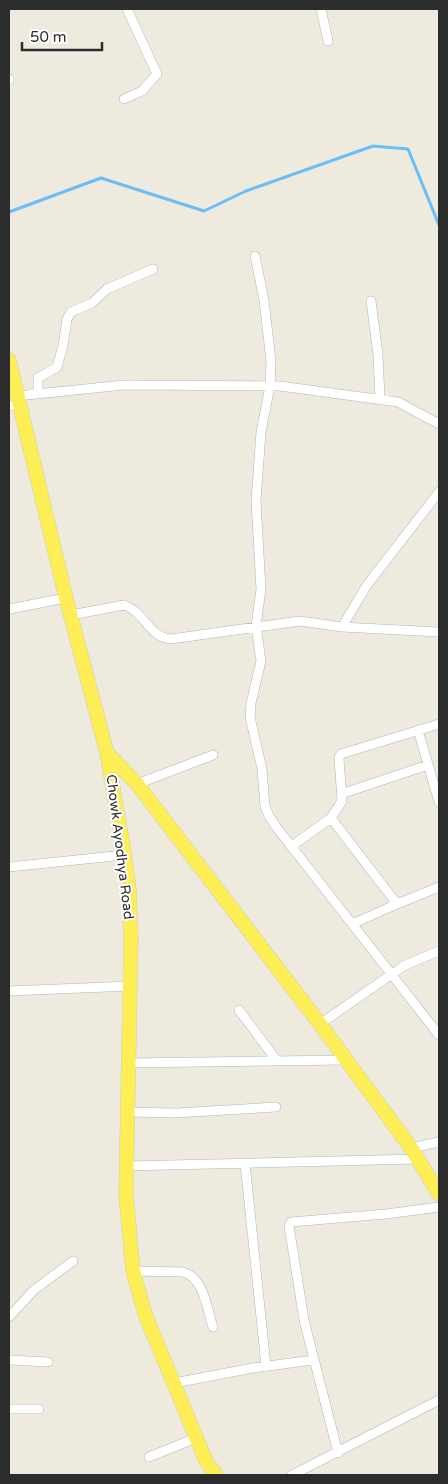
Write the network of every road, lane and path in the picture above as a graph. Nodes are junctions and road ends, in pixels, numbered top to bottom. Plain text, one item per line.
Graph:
1 (127, 9) edge
2 (321, 9) edge
3 (328, 41) dead end
4 (124, 100) dead end
5 (255, 256) dead end
6 (153, 269) dead end
7 (371, 300) dead end
8 (9, 360) edge
9 (270, 386) junction
10 (38, 394) junction
11 (380, 398) junction
12 (15, 402) edge
13 (439, 424) edge
14 (439, 492) edge
15 (66, 598) junction
16 (9, 609) edge
17 (71, 615) junction
18 (256, 626) junction
19 (342, 627) junction
20 (439, 632) edge
21 (439, 724) edge
22 (418, 730) junction
23 (107, 753) junction
24 (212, 755) dead end
25 (428, 765) junction
26 (137, 784) junction
27 (342, 794) junction
28 (439, 802) edge
29 (331, 818) junction
30 (292, 845) junction
31 (124, 855) junction
32 (9, 867) edge
33 (439, 887) edge
34 (397, 904) junction
35 (352, 924) junction
36 (439, 950) edge
37 (391, 976) junction
38 (131, 986) junction
39 (9, 991) edge
40 (238, 1010) dead end
41 (320, 1024) junction
42 (438, 1033) edge
43 (345, 1060) junction
44 (277, 1061) junction
45 (128, 1063) junction
46 (276, 1107) dead end
47 (127, 1112) junction
48 (439, 1142) edge
49 (415, 1154) junction
50 (245, 1163) junction
51 (126, 1166) junction
52 (439, 1194) edge
53 (439, 1207) edge
54 (72, 1262) dead end
55 (133, 1272) junction
56 (9, 1317) edge
57 (213, 1327) dead end
58 (9, 1360) edge
59 (313, 1360) junction
60 (48, 1362) dead end
61 (266, 1366) junction
62 (176, 1390) junction
63 (439, 1400) edge
64 (9, 1409) edge
65 (39, 1410) dead end
66 (196, 1438) junction
67 (338, 1453) junction
68 (149, 1457) dead end
69 (206, 1468) edge
70 (216, 1475) edge
71 (292, 1475) edge

1 - 4 street
2 - 3 street
5 - 9 street
6 - 10 street
7 - 11 street
8 - 12 main road, Chowk Ayodhya Road
9 - 10 street
9 - 11 street
9 - 18 street
10 - 12 street
11 - 13 street
12 - 15 main road, Chowk Ayodhya Road
14 - 19 street
15 - 16 street
15 - 17 main road, Chowk Ayodhya Road
17 - 18 street
17 - 23 main road, Chowk Ayodhya Road
18 - 19 street
18 - 30 street
19 - 20 street
21 - 22 street
22 - 25 street
22 - 27 street
23 - 26 main road
23 - 31 main road, Chowk Ayodhya Road
24 - 26 street
25 - 27 street
25 - 28 street
26 - 41 main road
27 - 29 street
29 - 30 street
29 - 34 street
30 - 35 street
31 - 32 street
31 - 38 main road, Chowk Ayodhya Road
33 - 34 street
34 - 35 street
35 - 37 street
36 - 37 street
37 - 41 street
37 - 42 street
38 - 39 street
38 - 45 main road, Chowk Ayodhya Road
40 - 44 street
41 - 43 main road
43 - 44 street
43 - 49 main road
44 - 45 street
45 - 47 main road, Chowk Ayodhya Road
46 - 47 street
47 - 51 main road, Chowk Ayodhya Road
48 - 49 street
49 - 50 street
49 - 52 main road
50 - 51 street
50 - 61 street
51 - 55 main road, Chowk Ayodhya Road
53 - 59 street
54 - 56 street
55 - 57 street
55 - 62 main road, Chowk Ayodhya Road
58 - 60 street
59 - 61 street
59 - 67 street
61 - 62 street
62 - 66 main road, Chowk Ayodhya Road
63 - 67 street
64 - 65 street
66 - 68 street
66 - 69 main road, Chowk Ayodhya Road
67 - 71 street
69 - 70 main road, Chowk Ayodhya Road

